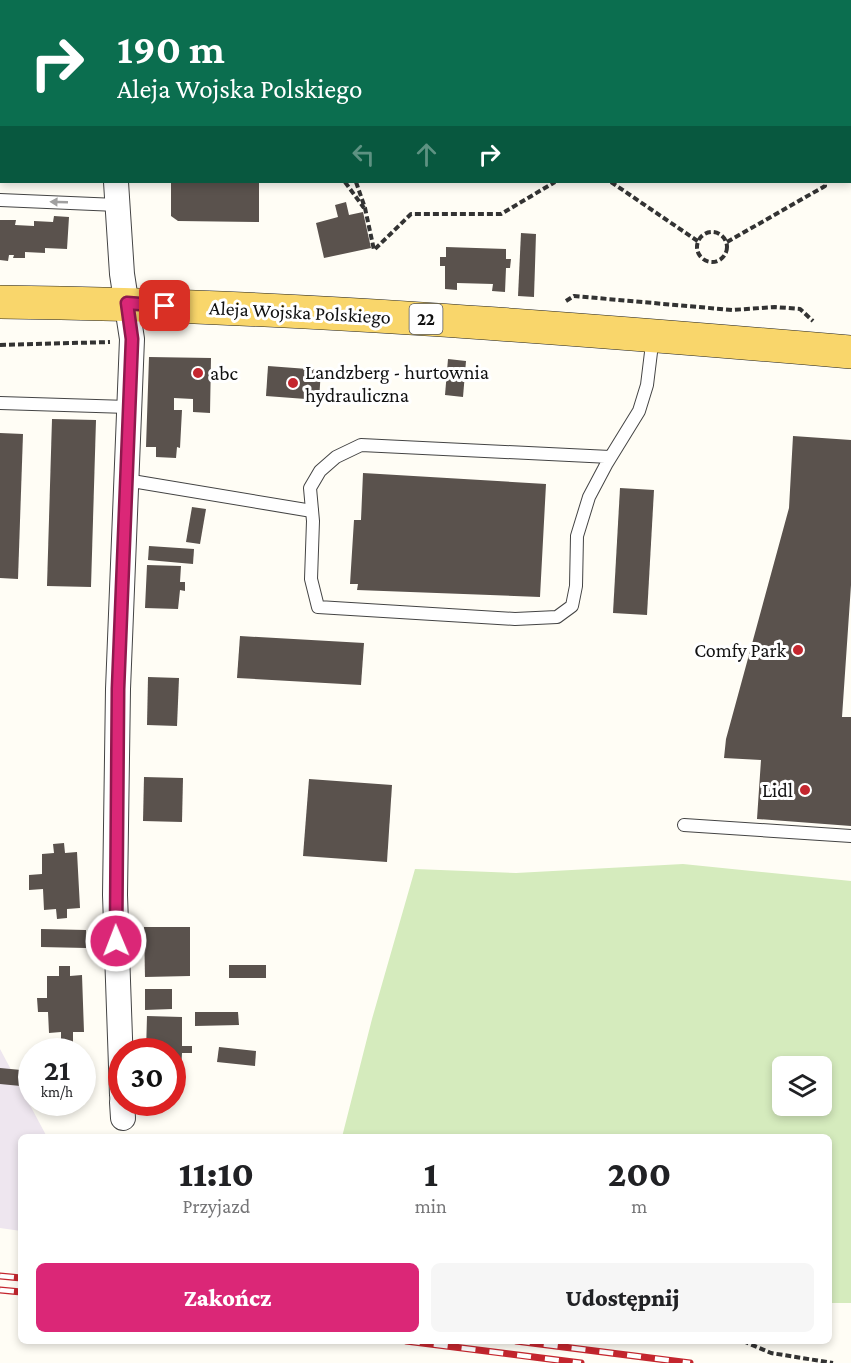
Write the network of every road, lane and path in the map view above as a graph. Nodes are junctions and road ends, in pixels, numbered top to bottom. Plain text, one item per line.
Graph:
1 (346, 183) edge
2 (356, 183) edge
3 (553, 183) edge
4 (612, 183) edge
5 (825, 183) edge
6 (116, 193) edge
7 (0, 200) edge
8 (366, 212) junction
9 (699, 242) junction
10 (727, 242) junction
11 (0, 302) edge
12 (564, 302) dead end
13 (127, 303) junction
14 (816, 323) dead end
15 (653, 335) junction
16 (851, 352) edge
17 (0, 403) edge
18 (129, 407) junction
19 (610, 458) junction
20 (126, 480) junction
21 (312, 511) junction
22 (684, 825) dead end
23 (851, 836) edge
24 (120, 1038) edge
25 (750, 1344) edge
26 (832, 1363) edge

1 - 8 path
2 - 8 path
3 - 8 path
4 - 9 path
5 - 10 path
6 -> 7 lane
6 - 13 street
9 - 10 path
9 - 10 path
11 - 13 main road, Aleja Wojska Polskiego / 22
12 - 14 path
13 - 15 main road, Aleja Wojska Polskiego / 22
13 - 18 street
15 - 16 main road, Aleja Wojska Polskiego / 22
15 - 19 lane
17 - 18 lane
18 - 20 street
19 - 21 lane
19 - 21 lane
20 - 21 lane
20 - 24 street
22 - 23 lane
25 - 26 path

